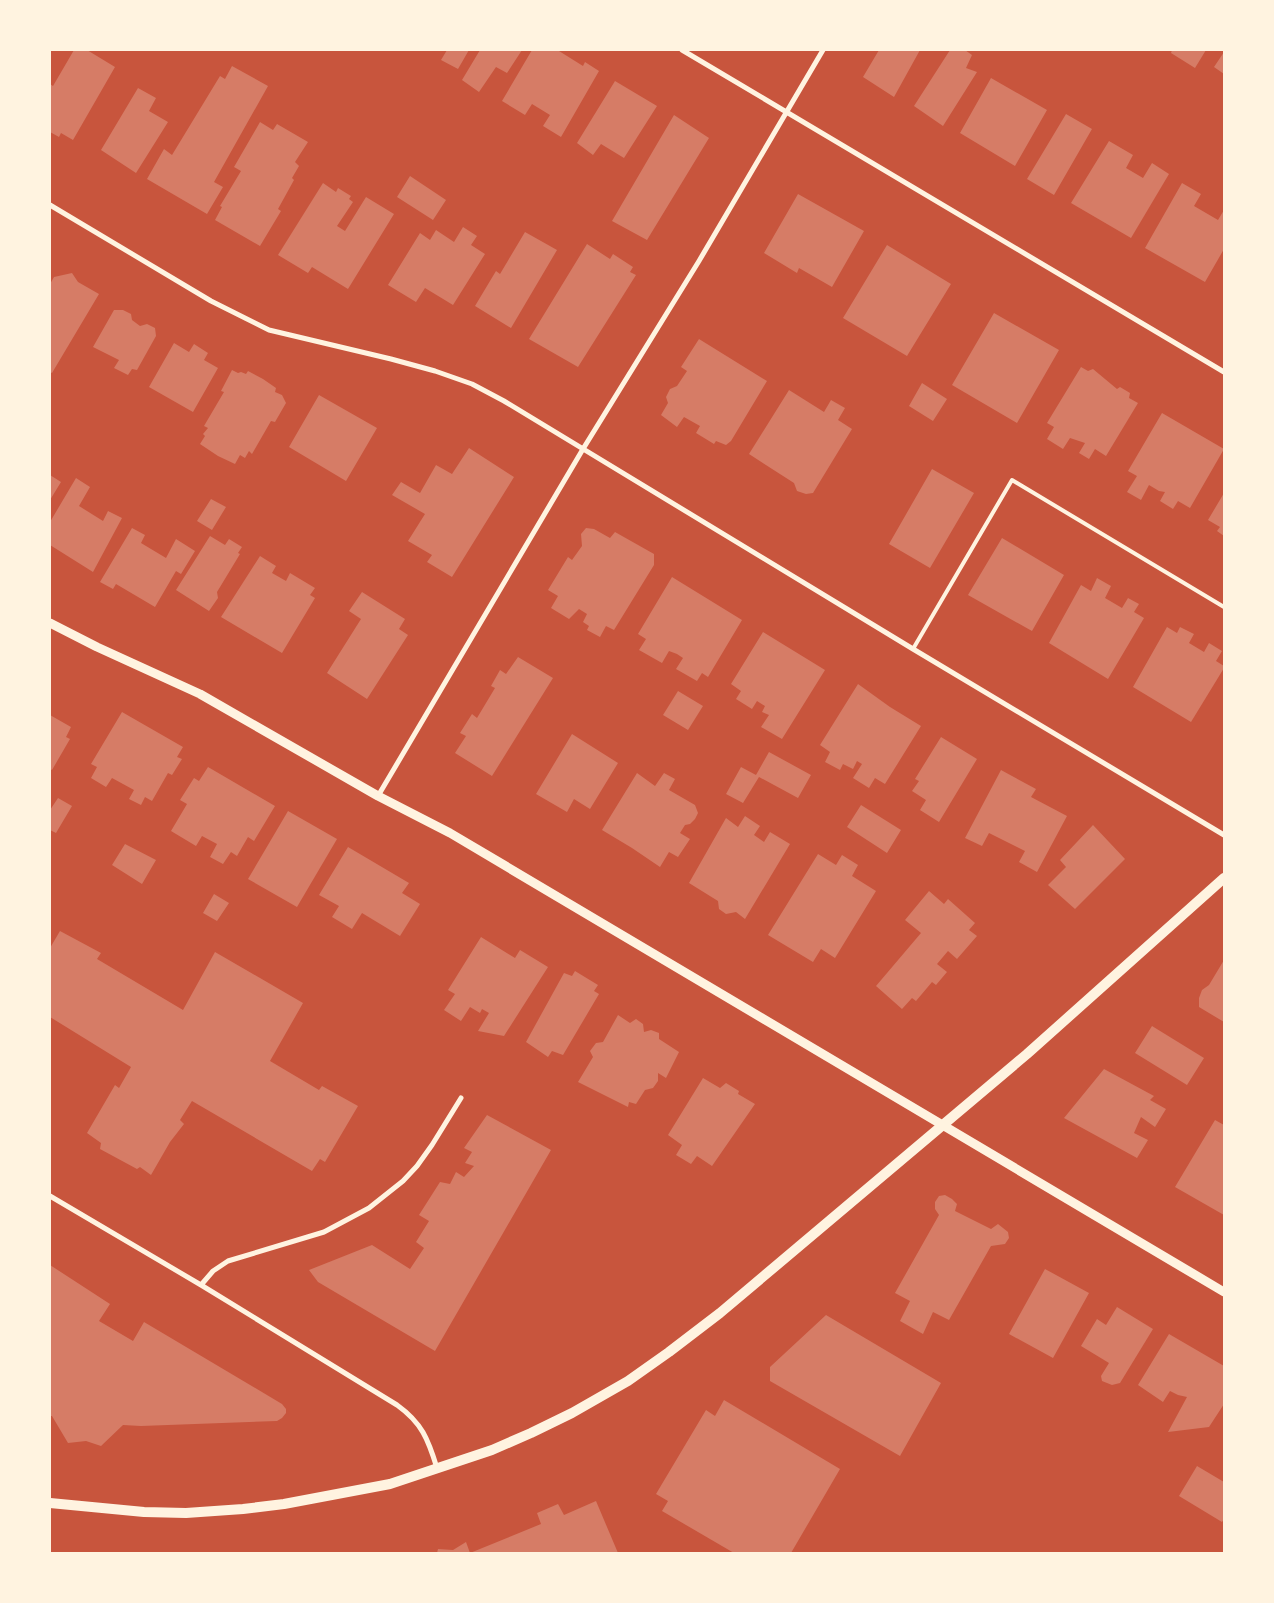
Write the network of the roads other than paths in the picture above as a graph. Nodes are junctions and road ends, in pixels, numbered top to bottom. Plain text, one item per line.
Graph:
1 (682, 50) edge
2 (824, 50) edge
3 (786, 111) junction
4 (50, 205) edge
5 (1224, 372) edge
6 (583, 449) junction
7 (1224, 607) edge
8 (50, 623) edge
9 (913, 649) junction
10 (378, 796) junction
11 (1224, 835) edge
12 (1224, 878) edge
13 (461, 1098) dead end
14 (943, 1125) junction
15 (50, 1196) edge
16 (201, 1285) junction
17 (1224, 1292) edge
18 (437, 1468) junction
19 (50, 1503) edge

1 - 3 street
2 - 3 street
3 - 5 street
3 - 6 street
4 - 6 street
6 - 9 street
6 - 10 street
7 - 9 lane
8 - 10 street
9 - 11 street
10 - 14 street
12 - 14 main road
13 - 16 street
14 - 17 street
14 - 18 main road
15 - 16 street
16 - 18 street
18 - 19 main road

